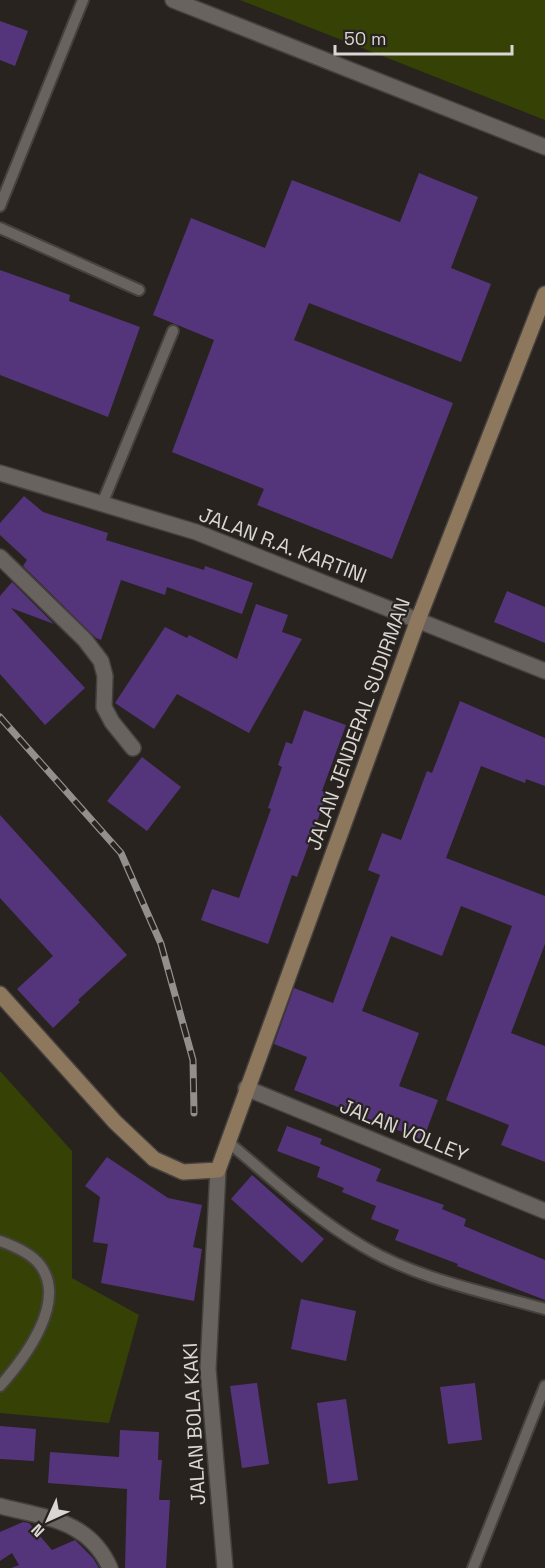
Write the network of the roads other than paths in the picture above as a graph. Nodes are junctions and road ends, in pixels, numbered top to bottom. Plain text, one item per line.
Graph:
1 (83, 0) edge
2 (173, 0) edge
3 (545, 147) edge
4 (0, 206) edge
5 (0, 228) edge
6 (139, 290) dead end
7 (545, 294) edge
8 (173, 331) dead end
9 (0, 473) edge
10 (102, 504) junction
11 (0, 557) edge
12 (418, 621) junction
13 (545, 671) edge
14 (133, 748) dead end
15 (0, 994) edge
16 (246, 1089) junction
17 (227, 1141) junction
18 (218, 1170) junction
19 (545, 1211) edge
20 (0, 1241) edge
21 (545, 1309) edge
22 (0, 1386) edge
23 (545, 1386) edge
24 (0, 1506) edge
25 (110, 1568) edge
26 (225, 1568) edge
27 (473, 1568) edge

1 - 4 lane
2 - 3 street
5 - 6 lane
7 - 12 main road, JALAN JENDERAL SUDIRMAN
8 - 10 lane
9 - 10 street, JALAN R.A. KARTINI
10 - 12 street, JALAN R.A. KARTINI
11 - 14 street
12 - 13 street, JALAN R.A. KARTINI
12 - 16 main road, JALAN JENDERAL SUDIRMAN
15 - 18 main road
16 - 17 main road, JALAN JENDERAL SUDIRMAN
16 - 19 street, JALAN VOLLEY
17 - 18 main road, JALAN JENDERAL SUDIRMAN
17 - 21 lane
18 - 26 street, JALAN BOLA KAKI
20 - 22 lane
23 - 27 lane
24 - 25 street

